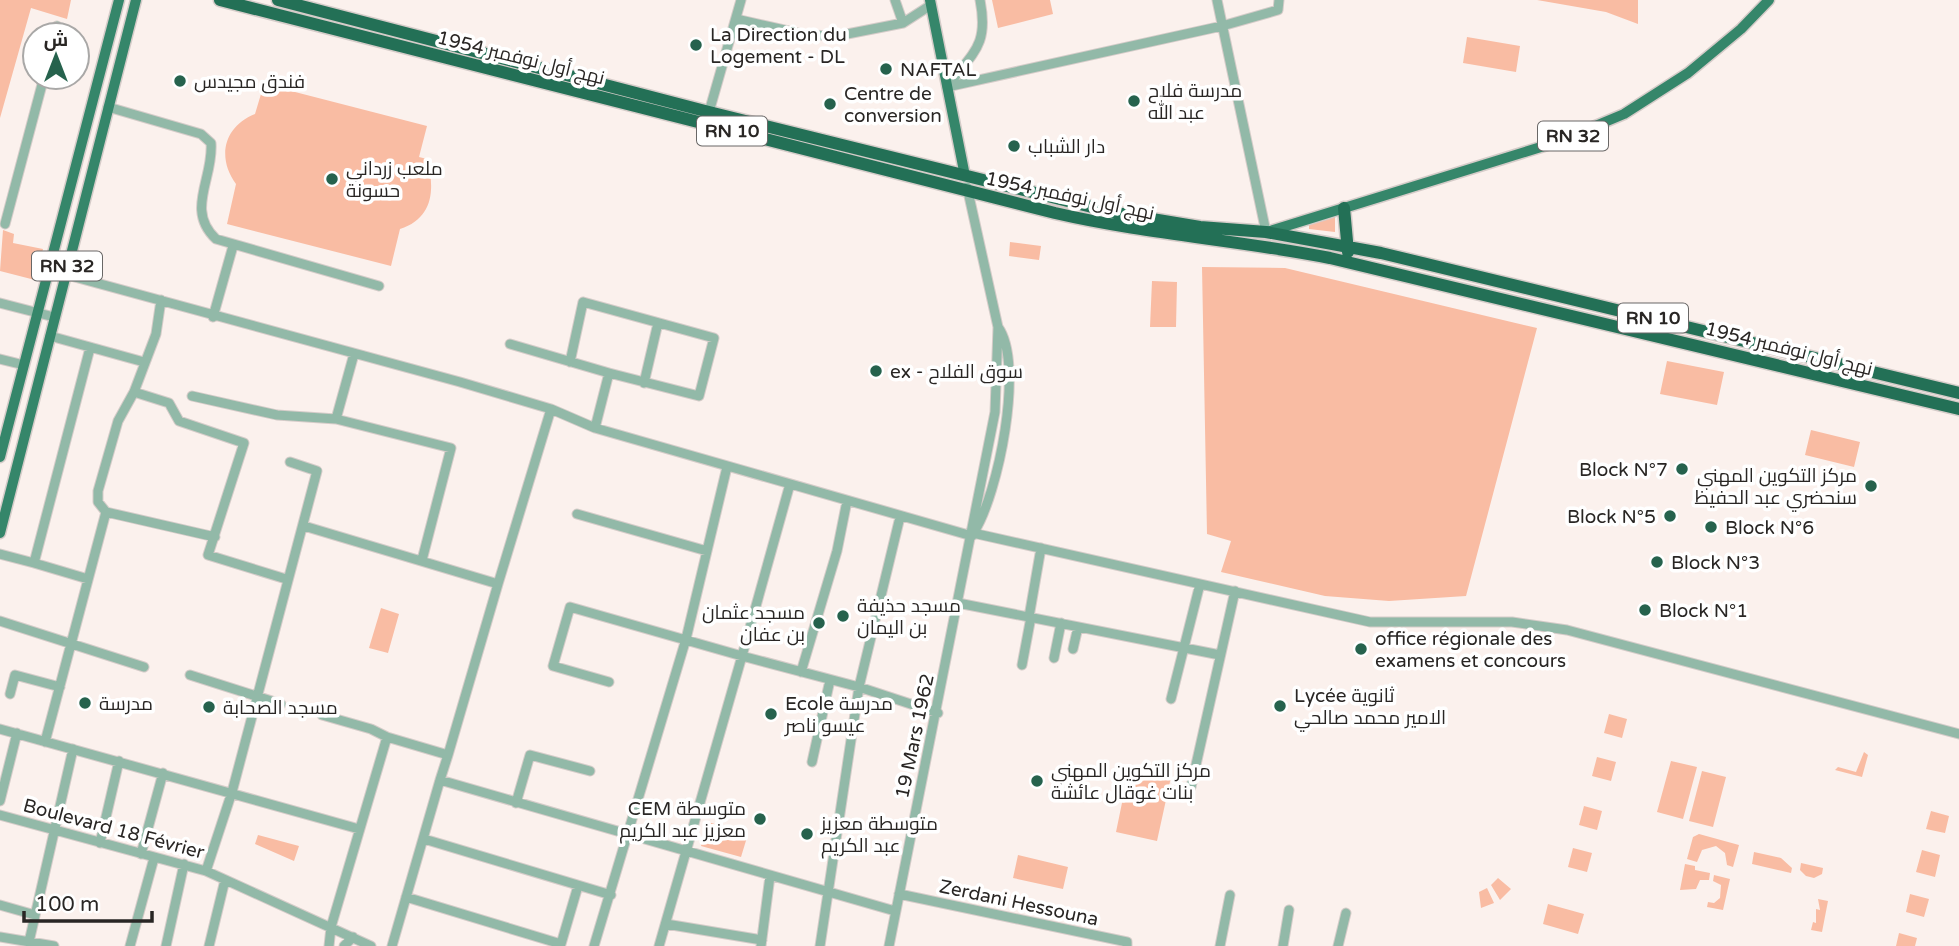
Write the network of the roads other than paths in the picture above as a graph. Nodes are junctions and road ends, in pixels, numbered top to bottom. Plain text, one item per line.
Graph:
1 (119, 0) edge
2 (136, 0) edge
3 (220, 0) edge
4 (278, 0) edge
5 (741, 0) edge
6 (895, 0) edge
7 (980, 0) edge
8 (1217, 0) edge
9 (1279, 0) edge
10 (1769, 0) edge
11 (930, 2) edge
12 (736, 19) junction
13 (903, 23) junction
14 (1222, 26) junction
15 (589, 87) junction
16 (947, 87) junction
17 (40, 91) edge
18 (92, 102) junction
19 (108, 107) junction
20 (709, 112) junction
21 (804, 142) junction
22 (896, 158) junction
23 (894, 172) junction
24 (965, 176) junction
25 (968, 192) junction
26 (1344, 214) junction
27 (5, 224) dead end
28 (1266, 232) junction
29 (1247, 244) junction
30 (233, 246) junction
31 (1347, 247) junction
32 (1366, 250) junction
33 (1355, 264) junction
34 (49, 270) junction
35 (65, 274) junction
36 (379, 286) dead end
37 (161, 300) junction
38 (0, 303) edge
39 (38, 313) junction
40 (54, 317) junction
41 (213, 317) junction
42 (658, 323) junction
43 (50, 336) junction
44 (510, 344) dead end
45 (90, 348) junction
46 (354, 354) junction
47 (0, 359) edge
48 (144, 362) junction
49 (570, 362) junction
50 (24, 365) junction
51 (609, 373) junction
52 (644, 383) junction
53 (134, 392) junction
54 (1959, 393) edge
55 (192, 396) dead end
56 (551, 409) junction
57 (1959, 409) edge
58 (336, 419) junction
59 (595, 428) junction
60 (0, 457) edge
61 (290, 462) dead end
62 (727, 467) junction
63 (790, 484) junction
64 (847, 501) junction
65 (106, 512) junction
66 (577, 514) dead end
67 (900, 517) junction
68 (304, 526) junction
69 (0, 533) edge
70 (973, 535) junction
71 (215, 537) junction
72 (1041, 548) junction
73 (707, 551) junction
74 (0, 554) edge
75 (422, 561) junction
76 (34, 563) junction
77 (88, 579) junction
78 (286, 579) junction
79 (498, 584) junction
80 (1200, 584) junction
81 (1234, 591) junction
82 (958, 603) junction
83 (1030, 617) junction
84 (0, 621) edge
85 (1061, 623) junction
86 (1077, 626) junction
87 (686, 639) junction
88 (70, 642) junction
89 (1184, 647) junction
90 (1073, 649) dead end
91 (1220, 654) junction
92 (742, 656) junction
93 (1054, 658) dead end
94 (1022, 665) dead end
95 (144, 667) dead end
96 (801, 672) junction
97 (190, 675) dead end
98 (830, 680) junction
99 (609, 682) dead end
100 (60, 687) junction
101 (859, 687) junction
102 (10, 694) dead end
103 (257, 696) junction
104 (1171, 699) dead end
105 (281, 704) dead end
106 (938, 713) junction
107 (322, 715) dead end
108 (0, 729) edge
109 (17, 733) junction
110 (1959, 734) edge
111 (387, 737) junction
112 (45, 742) junction
113 (73, 749) junction
114 (448, 755) junction
115 (119, 761) junction
116 (812, 762) dead end
117 (590, 771) dead end
118 (163, 773) junction
119 (440, 780) junction
120 (1191, 788) dead end
121 (232, 792) junction
122 (0, 802) edge
123 (516, 803) junction
124 (0, 815) edge
125 (359, 829) junction
126 (55, 832) junction
127 (629, 837) junction
128 (424, 839) junction
129 (100, 843) junction
130 (684, 853) junction
131 (141, 854) junction
132 (154, 858) junction
133 (184, 864) junction
134 (206, 871) junction
135 (770, 876) junction
136 (225, 880) junction
137 (578, 886) junction
138 (828, 892) junction
139 (899, 894) junction
140 (611, 895) junction
141 (1230, 895) dead end
142 (406, 897) junction
143 (0, 905) edge
144 (1289, 910) dead end
145 (895, 911) junction
146 (1346, 913) dead end
147 (35, 915) junction
148 (666, 924) junction
149 (331, 927) junction
150 (1083, 934) junction
151 (0, 937) edge
152 (353, 937) junction
153 (29, 942) junction
154 (762, 943) edge
155 (43, 945) edge
156 (54, 946) edge
157 (131, 946) edge
158 (166, 946) edge
159 (209, 946) edge
160 (329, 946) edge
161 (344, 946) edge
162 (371, 946) edge
163 (392, 946) edge
164 (594, 946) edge
165 (659, 946) edge
166 (820, 946) edge
167 (889, 946) edge
168 (1081, 946) edge
169 (1127, 946) edge
170 (1220, 946) edge
171 (1283, 946) edge
172 (1338, 946) edge

1 - 18 main road, RN 32
2 - 19 main road, RN 32
3 - 15 highway, نهج أول نوفمبر 1954 / RN 10
4 - 15 highway, نهج أول نوفمبر 1954 / RN 10
5 - 12 street
6 - 13 street
7 - 16 street
8 - 14 street
9 - 14 street
10 - 26 main road, RN 32
11 - 13 street
11 - 16 main road
12 - 13 street
12 - 20 street
14 - 16 street
14 - 28 street
15 - 20 highway, نهج أول نوفمبر 1954 / RN 10
15 - 21 highway, نهج أول نوفمبر 1954 / RN 10
16 - 24 main road
17 - 27 street
18 - 19 main road
18 - 34 main road, RN 32
19 - 30 street
19 - 35 main road, RN 32
20 - 21 highway, نهج أول نوفمبر 1954 / RN 10
21 - 22 highway, نهج أول نوفمبر 1954 / RN 10
21 - 23 highway, نهج أول نوفمبر 1954 / RN 10
22 - 23 highway
22 - 24 highway, نهج أول نوفمبر 1954 / RN 10
23 - 25 highway, نهج أول نوفمبر 1954 / RN 10
24 - 25 street, 19 Mars 1962
24 - 28 highway, نهج أول نوفمبر 1954 / RN 10
25 - 29 highway, نهج أول نوفمبر 1954 / RN 10
25 - 70 street, 19 Mars 1962
26 - 28 main road, RN 32
26 - 31 highway
26 - 32 highway
28 - 29 main road, RN 32
28 - 31 highway, نهج أول نوفمبر 1954 / RN 10
29 - 33 highway, نهج أول نوفمبر 1954 / RN 10
30 - 36 street
30 - 41 street
31 - 32 highway, نهج أول نوفمبر 1954 / RN 10
31 - 33 highway
32 - 54 highway, نهج أول نوفمبر 1954 / RN 10
33 - 57 highway, نهج أول نوفمبر 1954 / RN 10
34 - 35 street
34 - 39 main road, RN 32
35 - 37 street
35 - 40 main road, RN 32
37 - 41 street
37 - 48 street
38 - 39 street
39 - 40 street
39 - 50 main road, RN 32
40 - 43 main road, RN 32
41 - 46 street
42 - 49 street
42 - 52 street
42 - 52 street
43 - 45 street
43 - 69 main road, RN 32
44 - 49 street
45 - 48 street
45 - 76 street
46 - 56 street
46 - 58 street
47 - 50 street
48 - 53 street
49 - 51 street
50 - 60 main road, RN 32
51 - 52 street
51 - 59 street
53 - 65 street
53 - 71 street
55 - 58 street
56 - 59 street
56 - 79 street
58 - 75 street
59 - 62 street
61 - 68 street
62 - 63 street
62 - 73 street
63 - 64 street
63 - 92 street
64 - 67 street
64 - 96 street
65 - 71 street
65 - 77 street
66 - 73 street
67 - 70 street
67 - 101 street
68 - 75 street
68 - 78 street
70 - 72 street
70 - 82 street, 19 Mars 1962
71 - 78 street
72 - 80 street
72 - 83 street
73 - 87 street
74 - 76 street
75 - 79 street
76 - 77 street
77 - 88 street
78 - 103 street
79 - 114 street
80 - 81 street
80 - 89 street
81 - 91 street
81 - 110 street
82 - 83 street
82 - 106 street, 19 Mars 1962
83 - 85 street
83 - 94 street
84 - 88 street
85 - 86 street
85 - 93 street
86 - 89 street
86 - 90 street
87 - 92 street
87 - 99 street
87 - 127 street
88 - 95 street
88 - 100 street
89 - 91 street
89 - 104 street
91 - 120 street
92 - 96 street
92 - 130 street
96 - 98 street
97 - 103 street
98 - 101 street
98 - 116 street
100 - 102 street
100 - 112 street
101 - 106 street
101 - 138 street
103 - 105 street
103 - 121 street
106 - 139 street, 19 Mars 1962
107 - 111 street
108 - 109 street
109 - 112 street
109 - 122 street
111 - 114 street
111 - 125 street
112 - 113 street
113 - 115 street
113 - 126 street
114 - 119 street
115 - 118 street
115 - 129 street
117 - 123 street
118 - 121 street
118 - 131 street
119 - 123 street
119 - 128 street
121 - 125 street
121 - 134 street
123 - 127 street
124 - 126 street, Boulevard 18 Février
125 - 149 street
126 - 129 street, Boulevard 18 Février
126 - 147 street
127 - 130 street
127 - 140 street
128 - 137 street
128 - 142 street
129 - 131 street, Boulevard 18 Février
130 - 135 street
130 - 148 street
131 - 132 street, Boulevard 18 Février
132 - 133 street, Boulevard 18 Février
132 - 157 street
133 - 134 street, Boulevard 18 Février
133 - 158 street
134 - 136 street, Boulevard 18 Février
135 - 138 street
135 - 154 street
136 - 149 street, Boulevard 18 Février
136 - 159 street
137 - 140 street
137 - 142 street
138 - 145 street
138 - 166 street
139 - 145 street, 19 Mars 1962
139 - 150 street, Zerdani Hessouna
140 - 164 street
141 - 170 street
142 - 163 street
143 - 147 street
144 - 171 street
145 - 167 street, 19 Mars 1962
146 - 172 street
147 - 153 street
148 - 154 street
148 - 165 street
149 - 152 street, Boulevard 18 Février
149 - 160 street
150 - 168 street
150 - 169 street, Zerdani Hessouna
151 - 153 street
152 - 161 street
152 - 162 street, Boulevard 18 Février
153 - 155 street
155 - 156 street

